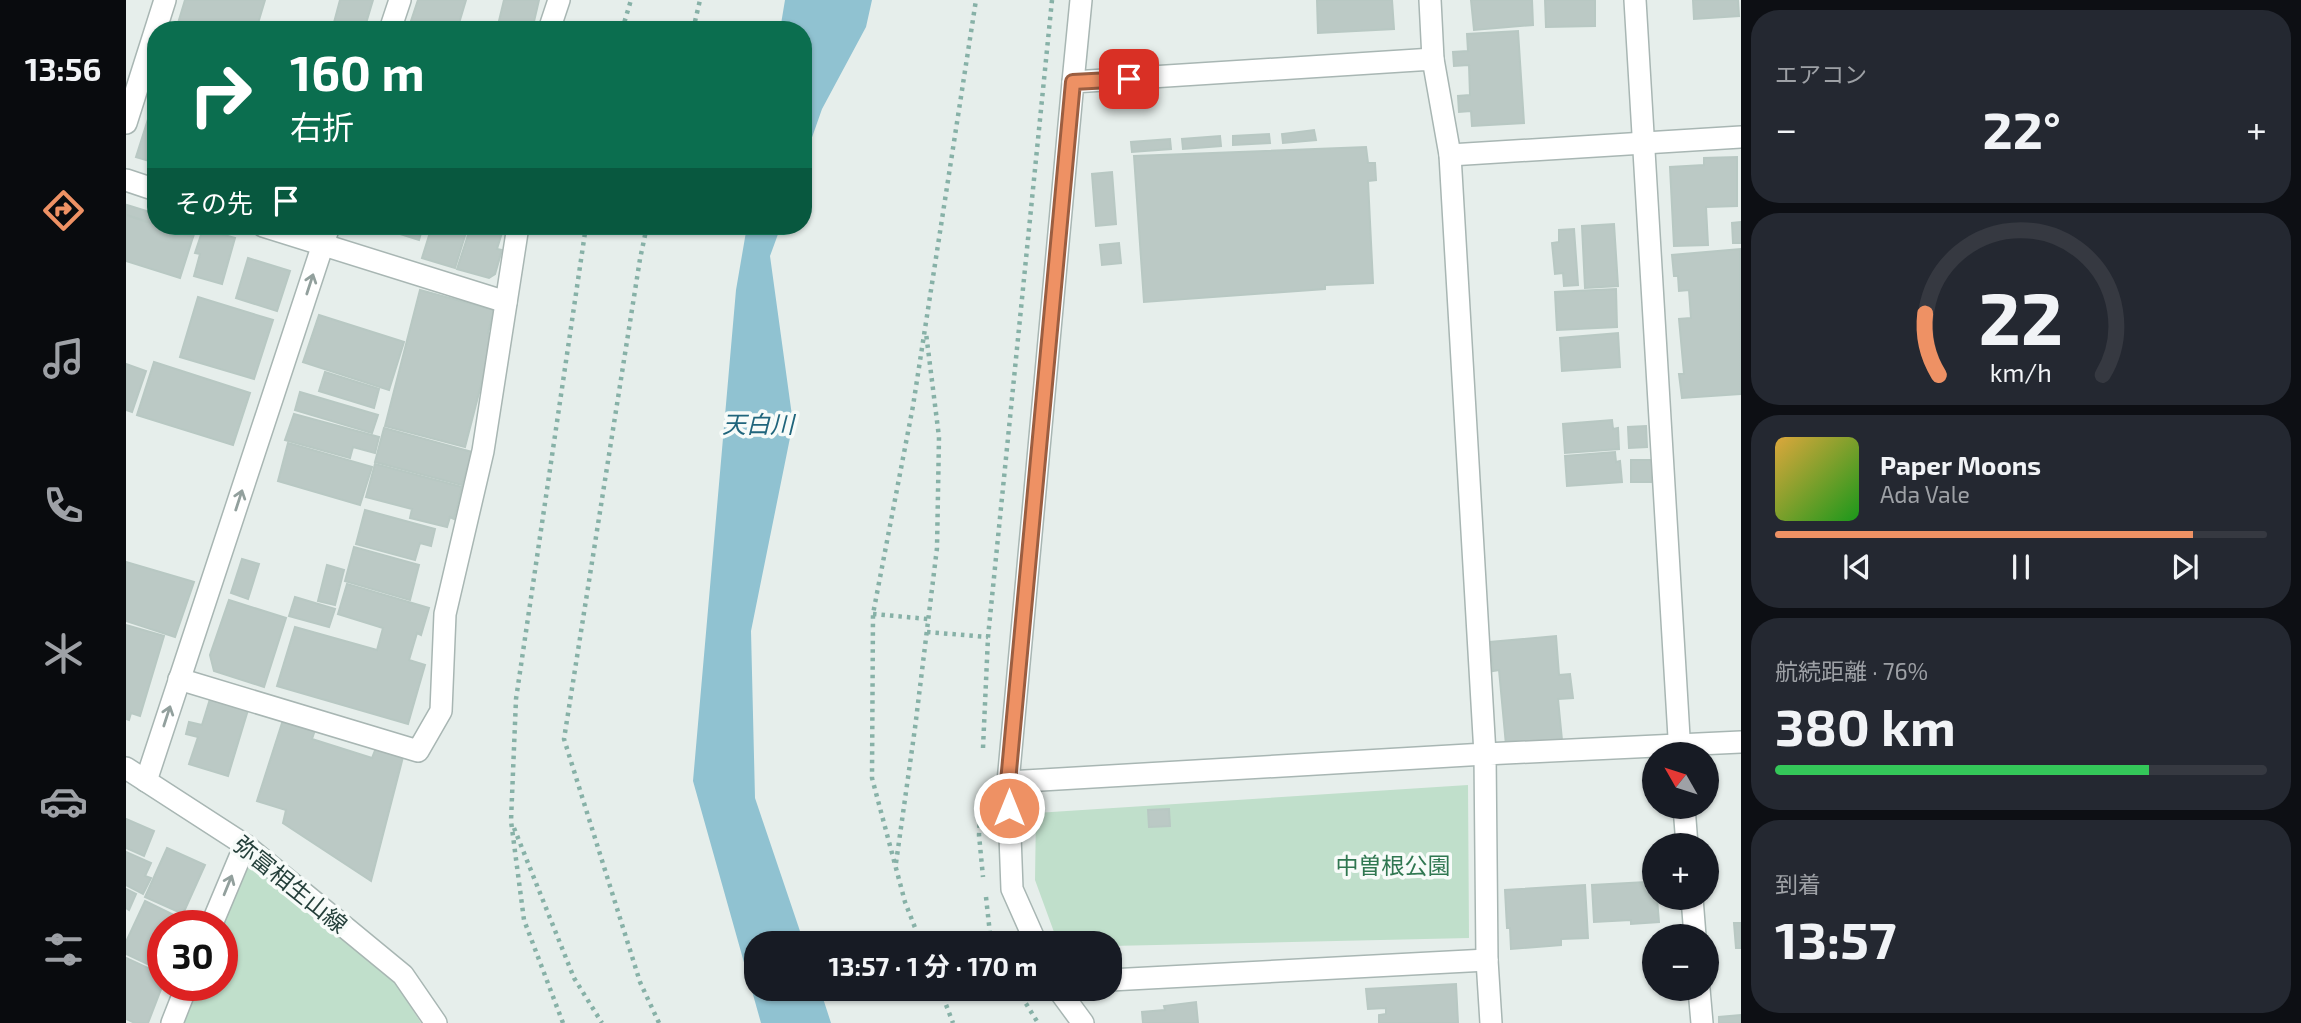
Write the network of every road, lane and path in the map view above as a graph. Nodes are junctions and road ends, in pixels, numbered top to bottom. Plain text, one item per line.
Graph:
1 (165, 0) edge
2 (400, 0) edge
3 (559, 0) edge
4 (631, 0) edge
5 (700, 0) edge
6 (976, 0) edge
7 (1052, 0) edge
8 (1082, 0) edge
9 (1430, 0) edge
10 (1635, 0) edge
11 (158, 21) edge
12 (393, 21) edge
13 (552, 21) edge
14 (625, 21) edge
15 (695, 21) edge
16 (147, 57) edge
17 (1433, 59) junction
18 (1073, 82) junction
19 (126, 123) edge
20 (1741, 137) edge
21 (1643, 143) junction
22 (1450, 155) junction
23 (126, 180) edge
24 (147, 187) edge
25 (517, 235) edge
26 (585, 235) edge
27 (646, 235) edge
28 (326, 236) edge
29 (506, 302) junction
30 (925, 327) junction
31 (873, 614) junction
32 (928, 620) junction
33 (927, 632) junction
34 (988, 637) junction
35 (179, 679) junction
36 (1680, 742) edge
37 (1741, 743) edge
38 (1719, 745) edge
39 (1642, 750) edge
40 (1485, 754) junction
41 (983, 756) dead end
42 (126, 768) edge
43 (146, 780) junction
44 (1008, 782) junction
45 (981, 796) dead end
46 (511, 821) junction
47 (245, 845) junction
48 (896, 867) junction
49 (218, 910) edge
50 (916, 931) edge
51 (989, 931) edge
52 (1031, 931) edge
53 (1488, 960) junction
54 (1122, 979) edge
55 (181, 1001) edge
56 (945, 1001) edge
57 (1024, 1001) edge
58 (1067, 1001) edge
59 (1700, 1001) edge
60 (172, 1023) edge
61 (436, 1023) edge
62 (564, 1023) edge
63 (602, 1023) edge
64 (659, 1023) edge
65 (953, 1023) edge
66 (1038, 1023) edge
67 (1083, 1023) edge
68 (1491, 1023) edge
69 (1702, 1023) edge

1 - 11 street
2 - 12 street
3 - 13 street
4 - 14 path
5 - 15 path
6 - 30 path
7 - 34 path
8 - 18 street
9 - 17 street
10 - 21 street
16 - 19 street
17 - 18 street
17 - 22 street
18 - 44 street
20 - 21 street
21 - 22 street
21 - 36 street
22 - 40 street
23 - 24 street
25 - 29 street
26 - 46 path
27 - 64 path
28 - 29 street
35 -> 28 street
29 - 35 street
30 - 31 path
30 - 32 path
31 - 32 path
31 - 48 path
32 - 33 path
33 - 34 path
33 - 48 path
34 - 41 path
43 -> 35 street
37 - 38 street
39 - 40 street
40 - 44 street
40 - 53 street
42 - 43 street, 弥富相生山線
43 - 47 street, 弥富相生山線
44 - 52 street
45 - 51 path
46 - 62 path
46 - 63 path
49 -> 47 street
47 - 61 street, 弥富相生山線
48 - 50 path
53 - 54 street
53 - 68 street
55 - 60 street
56 - 65 path
57 - 66 path
58 - 67 street
59 - 69 street

